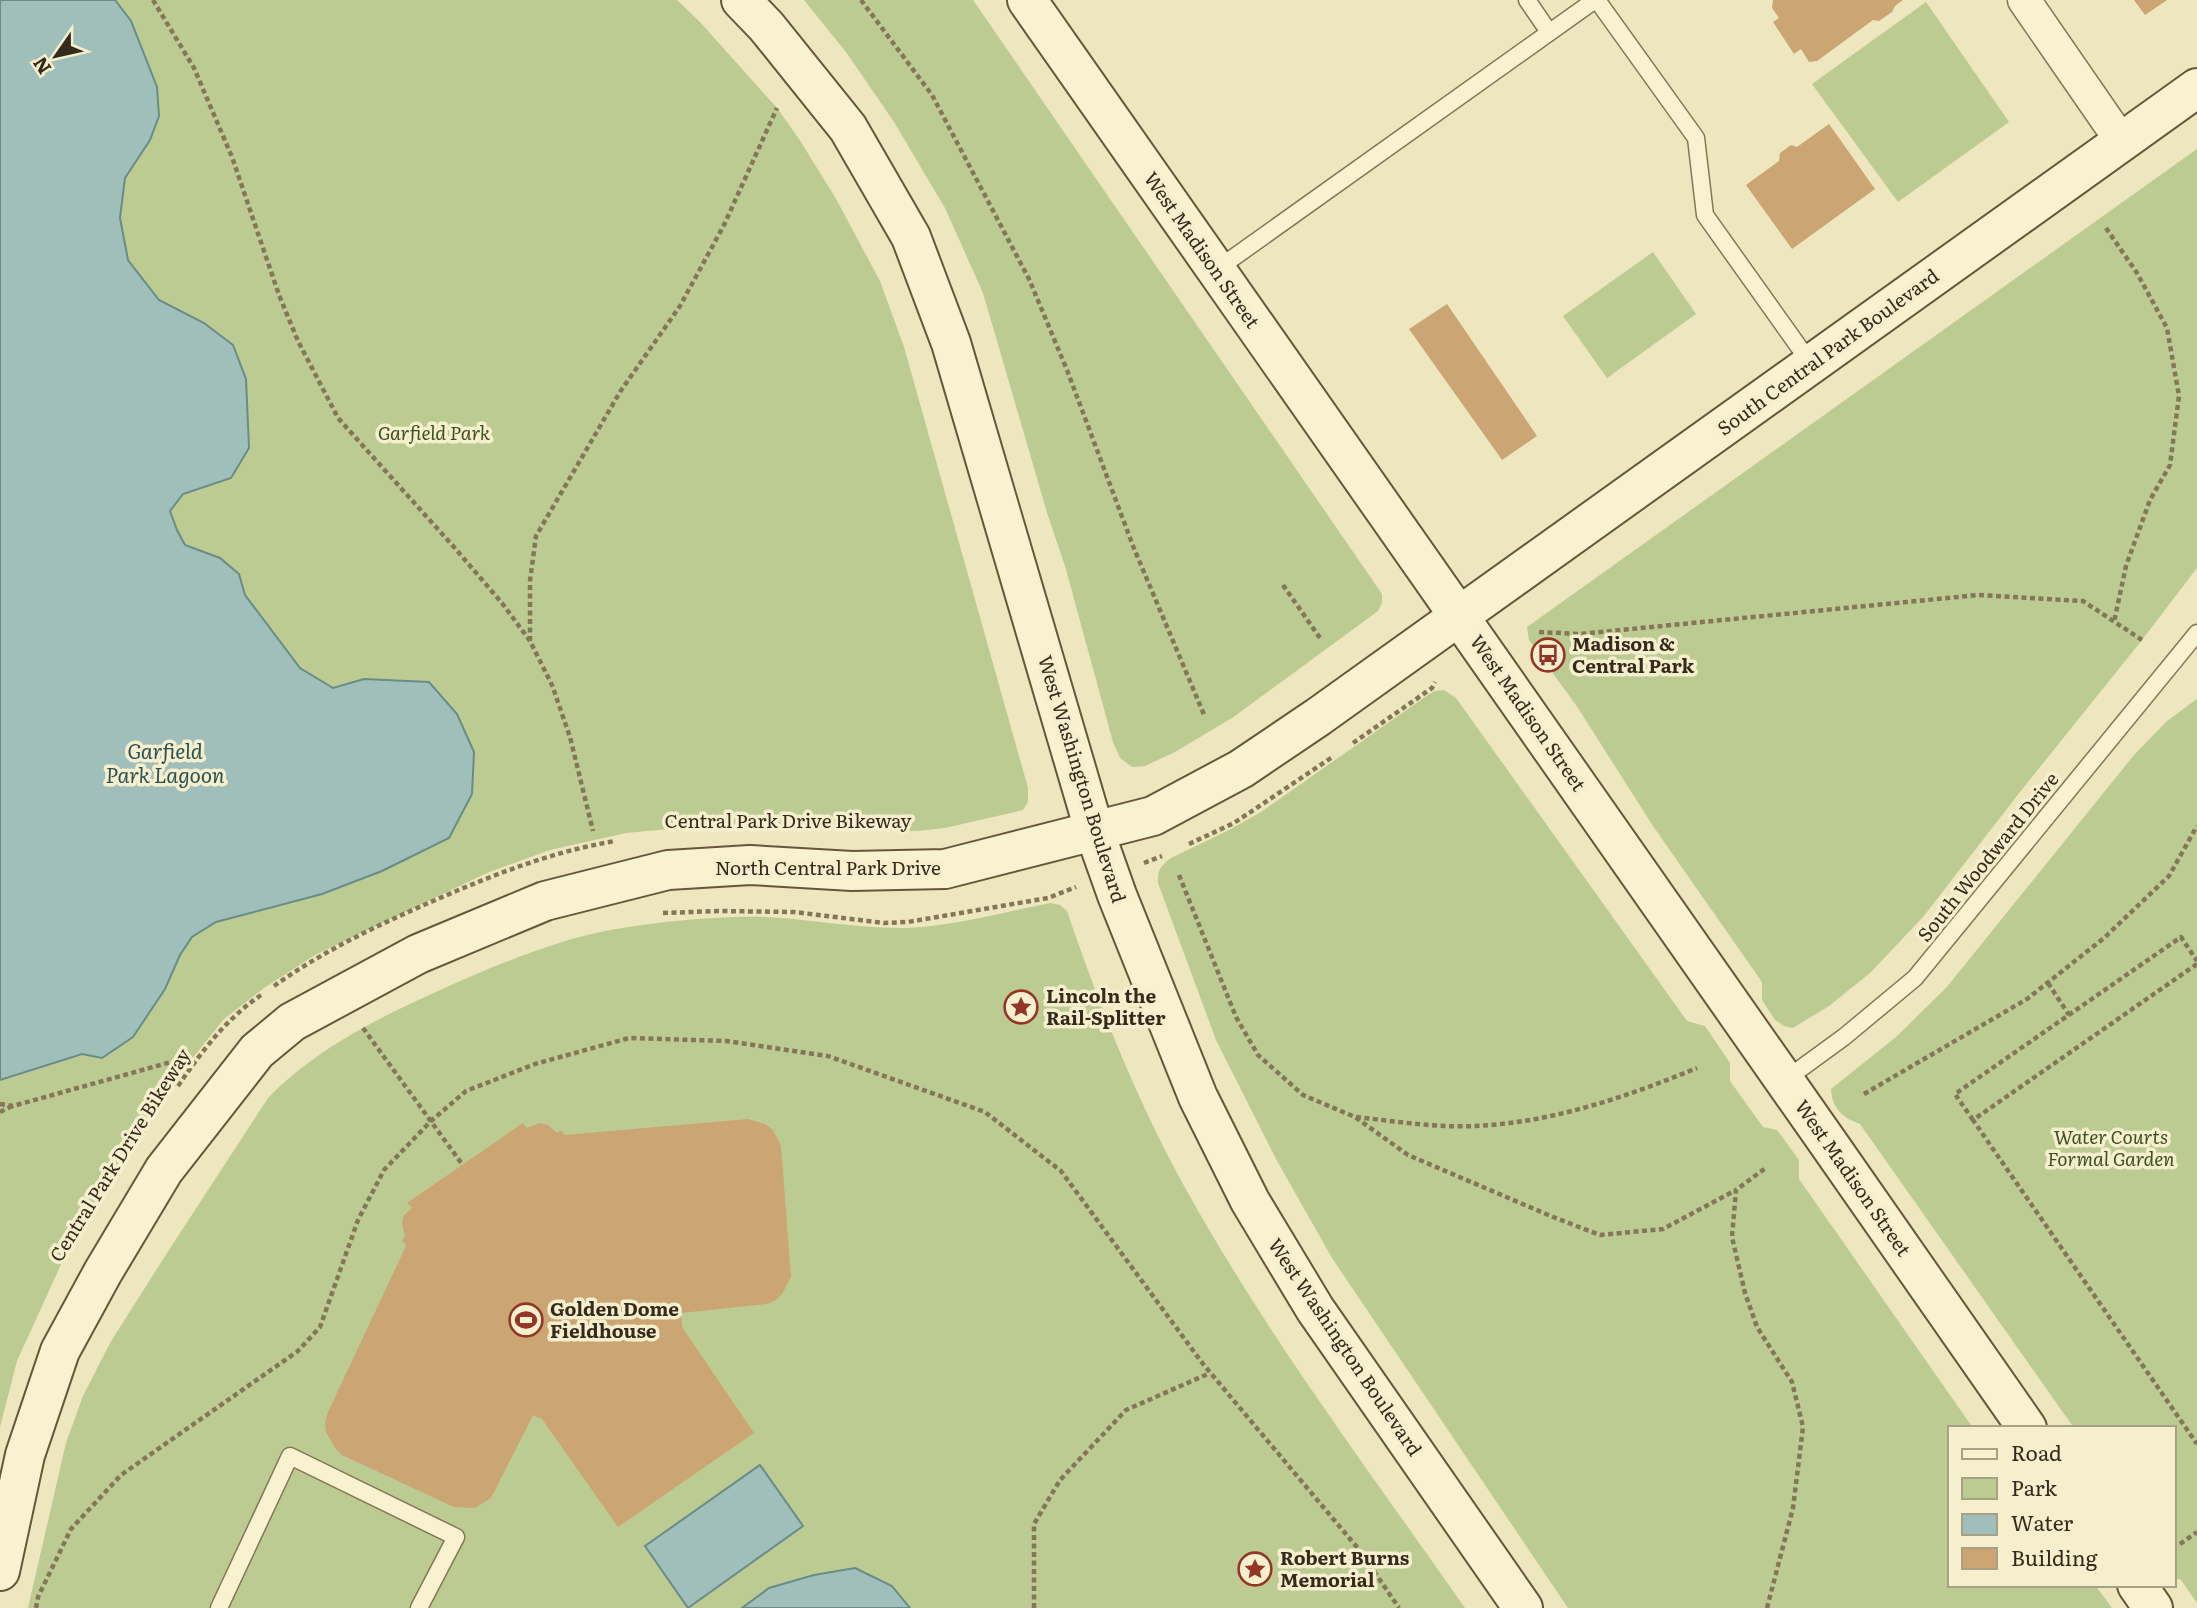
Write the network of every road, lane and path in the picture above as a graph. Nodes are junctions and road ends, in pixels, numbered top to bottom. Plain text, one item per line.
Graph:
1 (153, 0) edge
2 (741, 0) edge
3 (861, 0) edge
4 (1027, 0) edge
5 (1527, 0) edge
6 (1596, 0) edge
7 (2024, 0) edge
8 (1549, 32) junction
9 (2197, 88) edge
10 (777, 108) dead end
11 (2122, 142) junction
12 (2106, 228) dead end
13 (1216, 270) junction
14 (1811, 364) junction
15 (1283, 585) dead end
16 (1459, 616) junction
17 (2114, 622) junction
18 (1539, 632) dead end
19 (2197, 633) edge
20 (1320, 638) dead end
21 (2143, 640) dead end
22 (530, 641) junction
23 (1205, 717) dead end
24 (2197, 826) edge
25 (593, 831) dead end
26 (1094, 833) junction
27 (624, 840) dead end
28 (1179, 876) dead end
29 (1056, 895) dead end
30 (656, 914) dead end
31 (2197, 962) edge
32 (2048, 983) junction
33 (2069, 1015) junction
34 (363, 1027) dead end
35 (189, 1057) dead end
36 (1697, 1069) dead end
37 (1785, 1080) junction
38 (175, 1089) dead end
39 (1864, 1094) dead end
40 (0, 1104) edge
41 (12, 1106) junction
42 (0, 1112) edge
43 (1355, 1117) junction
44 (1973, 1120) junction
45 (431, 1121) junction
46 (462, 1164) dead end
47 (1767, 1167) dead end
48 (1736, 1190) junction
49 (1210, 1373) junction
50 (2026, 1426) edge
51 (2197, 1444) edge
52 (2197, 1532) edge
53 (2180, 1544) dead end
54 (0, 1571) edge
55 (2138, 1587) edge
56 (36, 1608) edge
57 (219, 1608) edge
58 (419, 1608) edge
59 (1034, 1608) edge
60 (1399, 1608) edge
61 (1523, 1608) edge
62 (1767, 1608) edge
63 (2153, 1608) edge

1 - 22 path
2 - 26 street, West Washington Boulevard
3 - 23 path
4 - 13 street, West Madison Street
5 - 8 lane
6 - 8 lane
6 - 14 lane
7 - 11 street
8 - 13 lane
9 - 11 street, South Central Park Boulevard
10 - 22 path
11 - 14 street, South Central Park Boulevard
12 - 17 path
13 - 16 street, West Madison Street
14 - 16 street, South Central Park Boulevard
15 - 20 path
16 - 26 street, North Central Park Drive
16 - 37 street, West Madison Street
17 - 18 path
17 - 21 path
19 - 37 lane, South Woodward Drive
22 - 25 path
24 - 32 path
26 - 54 street, North Central Park Drive
26 - 61 street, West Washington Boulevard
27 - 38 path, Central Park Drive Bikeway
28 - 43 path
29 - 30 path
31 - 33 path
31 - 44 path
32 - 33 path
32 - 39 path
33 - 44 path
34 - 45 path
35 - 41 path
36 - 43 path
37 - 50 street, West Madison Street
40 - 41 path
41 - 42 path
43 - 48 path
44 - 51 path
45 - 46 path
45 - 49 path
45 - 56 path
47 - 48 path
48 - 62 path
49 - 59 path
49 - 60 path
52 - 53 path
55 - 63 street
57 - 58 lane

